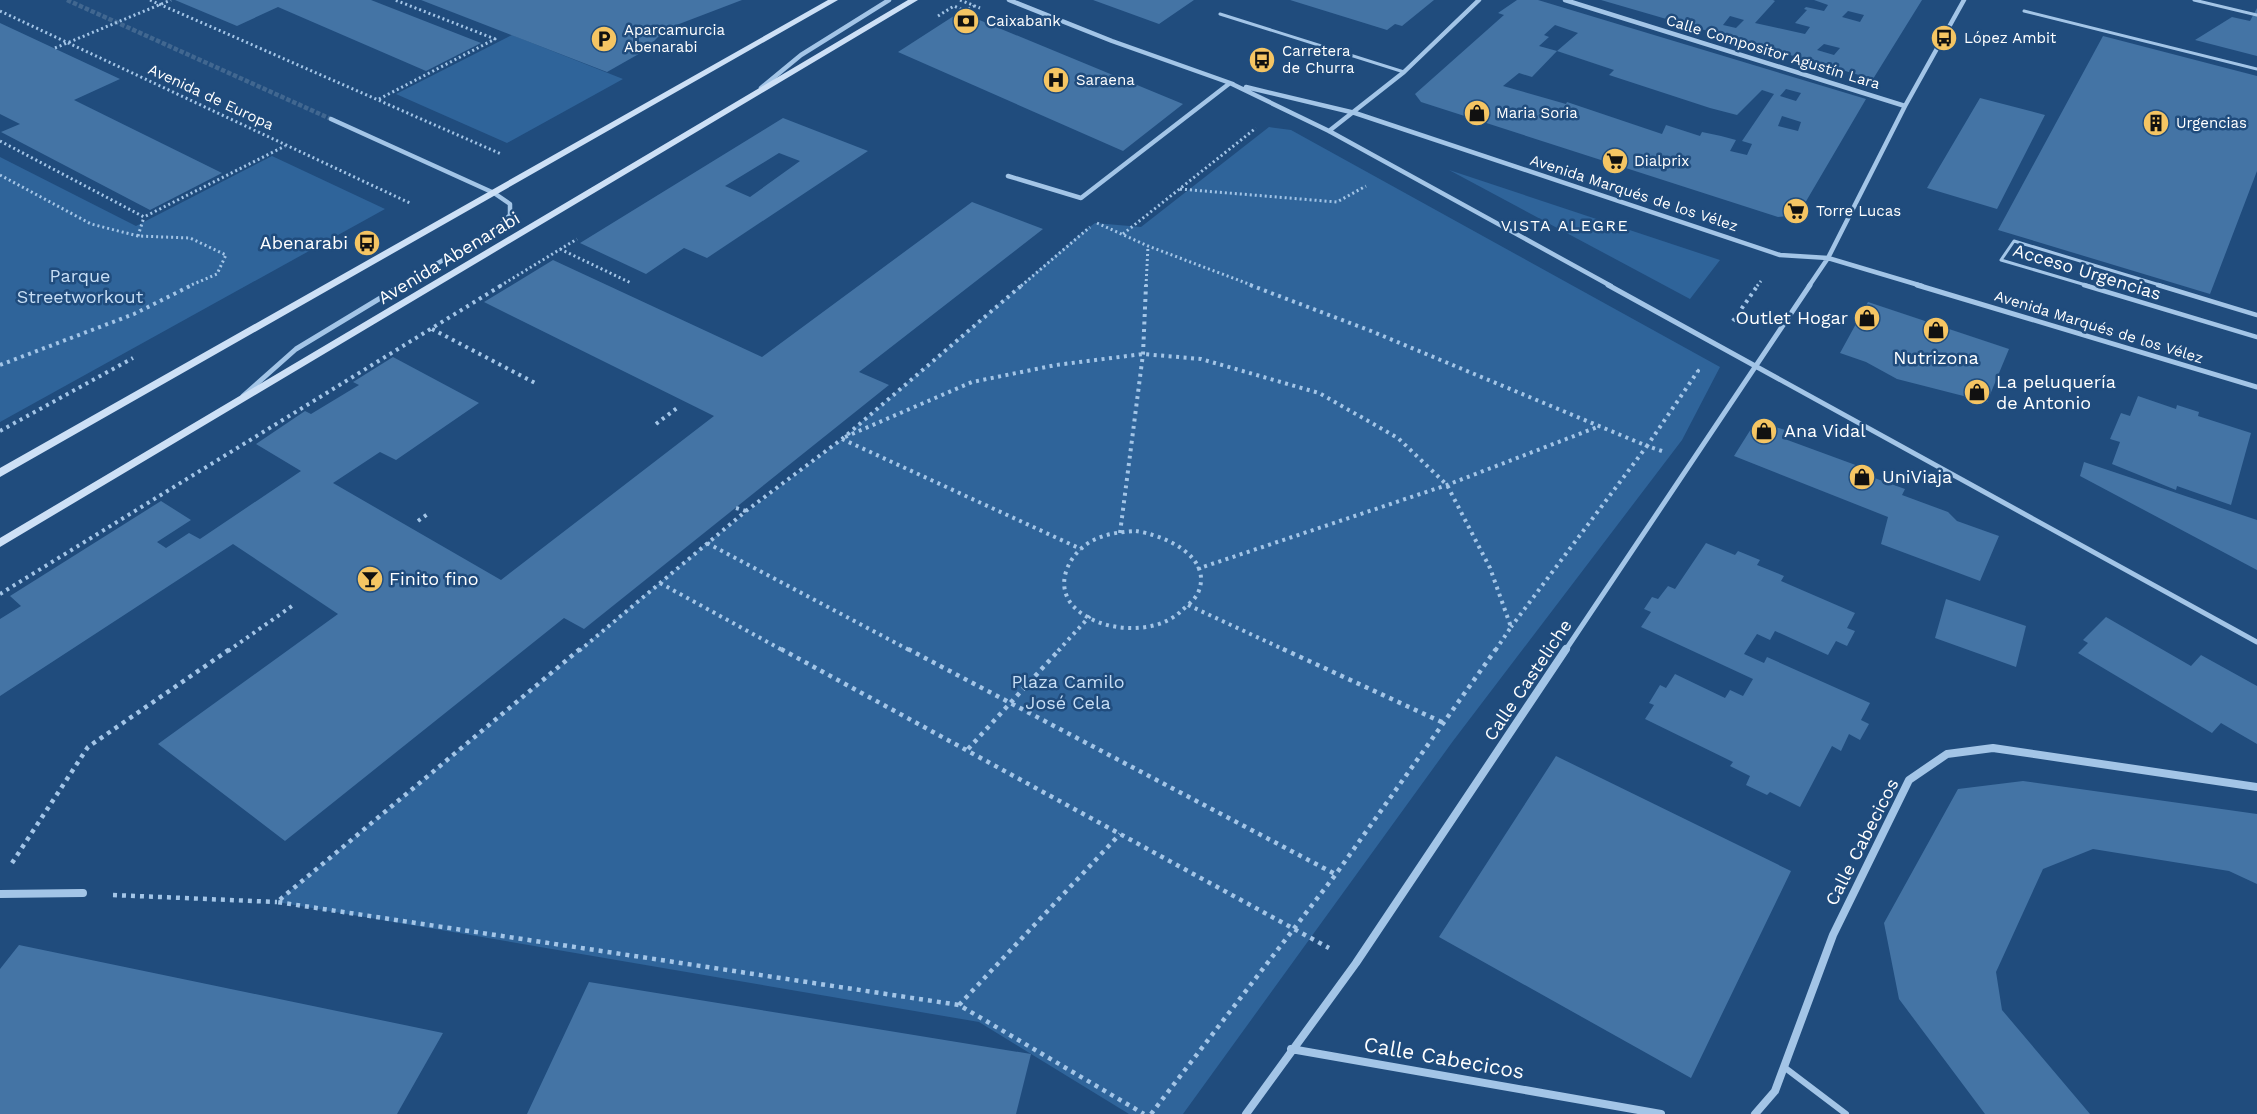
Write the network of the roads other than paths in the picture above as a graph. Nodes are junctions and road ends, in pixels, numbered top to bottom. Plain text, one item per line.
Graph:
1 (834, 0) edge
2 (889, 0) edge
3 (914, 0) edge
4 (1009, 0) edge
5 (1479, 0) edge
6 (1565, 0) edge
7 (1964, 0) edge
8 (2194, 0) edge
9 (2024, 11) dead end
10 (1220, 14) dead end
11 (2257, 15) edge
12 (2257, 69) edge
13 (1404, 72) junction
14 (1230, 83) junction
15 (749, 98) junction
16 (1905, 106) junction
17 (1355, 113) junction
18 (331, 119) tunnel mouth
19 (1329, 131) junction
20 (1008, 176) dead end
21 (494, 193) junction
22 (1828, 258) junction
23 (2257, 315) edge
24 (2257, 338) edge
25 (1757, 366) junction
26 (2257, 387) edge
27 (228, 408) junction
28 (0, 473) edge
29 (0, 543) edge
30 (2257, 642) edge
31 (2257, 787) edge
32 (83, 893) road end
33 (0, 894) edge
34 (1291, 1049) junction
35 (1784, 1067) junction
36 (1246, 1114) edge
37 (1661, 1114) edge
38 (1755, 1114) edge
39 (1846, 1114) edge

1 - 21 main road, Avenida Abenarabi
2 - 15 street
3 - 15 main road, Avenida Abenarabi
4 - 14 street, Avenida Marqués de los Vélez
5 - 13 street
6 - 16 street, Calle Compositor Agustín Lara
7 - 16 street, Calle Casteliche
8 - 11 lane
9 - 12 lane
10 - 13 lane
13 - 17 street
14 - 17 street, Avenida Marqués de los Vélez
14 - 19 street
14 - 20 street
15 - 27 main road, Avenida Abenarabi
16 - 22 street, Calle Casteliche
17 - 19 street
17 - 22 street, Avenida Marqués de los Vélez
18 - 21 street
19 - 25 street
21 - 27 street
21 - 28 main road, Avenida Abenarabi
22 - 25 street, Calle Casteliche
22 - 26 street, Avenida Marqués de los Vélez
23 - 24 lane, Acceso Urgencias
25 - 30 street
25 - 34 street, Calle Casteliche
27 - 29 main road, Avenida Abenarabi
31 - 35 street, Calle Cabecicos
32 - 33 street
34 - 36 street, Calle Casteliche
34 - 37 street, Calle Cabecicos
35 - 38 street, Calle Cabecicos
35 - 39 street

